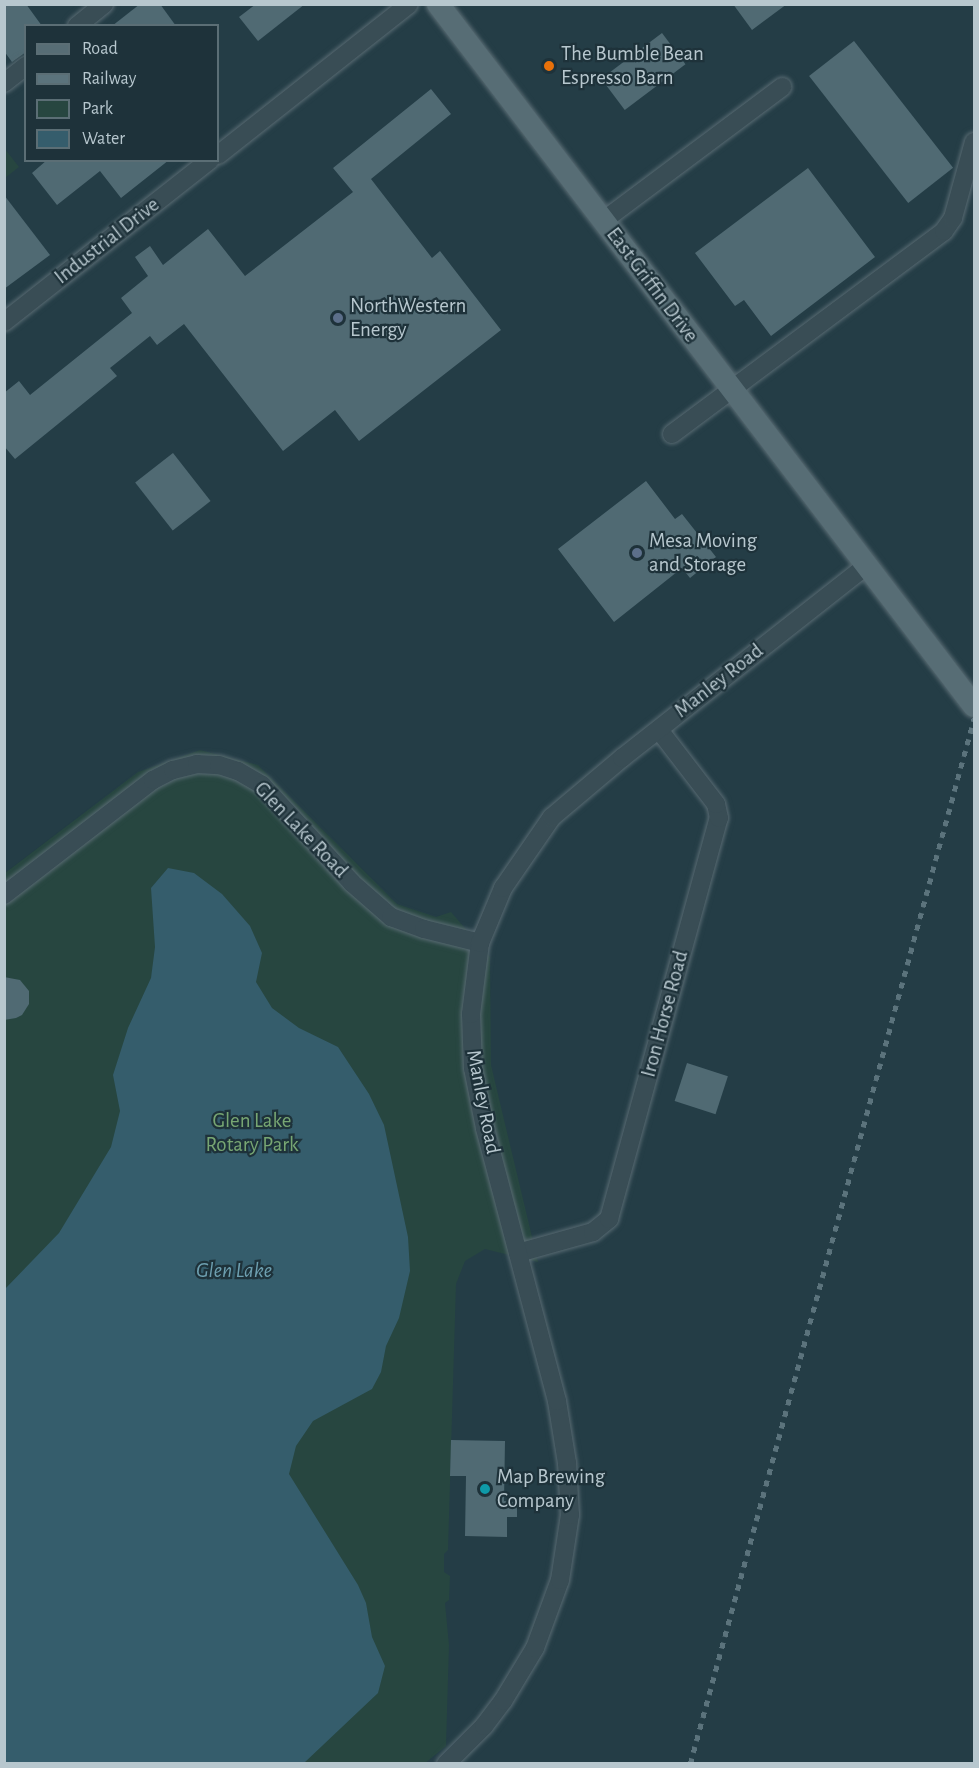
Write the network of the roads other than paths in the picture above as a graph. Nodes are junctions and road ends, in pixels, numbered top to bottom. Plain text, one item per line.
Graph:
1 (104, 4) edge
2 (409, 4) edge
3 (438, 4) edge
4 (79, 24) edge
5 (24, 67) edge
6 (4, 82) edge
7 (782, 87) dead end
8 (975, 142) edge
9 (219, 154) edge
10 (207, 162) edge
11 (603, 220) junction
12 (4, 322) edge
13 (732, 390) junction
14 (672, 434) dead end
15 (866, 566) junction
16 (975, 706) edge
17 (659, 730) junction
18 (4, 895) edge
19 (480, 943) junction
20 (518, 1253) junction
21 (446, 1764) edge

1 - 4 street
2 - 9 street
3 - 11 main road, East Griffin Drive
5 - 6 street
7 - 11 street
8 - 13 street
10 - 12 street, Industrial Drive
11 - 13 main road, East Griffin Drive
13 - 14 street
13 - 15 main road, East Griffin Drive
15 - 16 main road, East Griffin Drive
15 - 17 street, Manley Road
17 - 19 street, Manley Road
17 - 20 street, Iron Horse Road
18 - 19 street, Glen Lake Road
19 - 20 street, Manley Road
20 - 21 street, Manley Road

